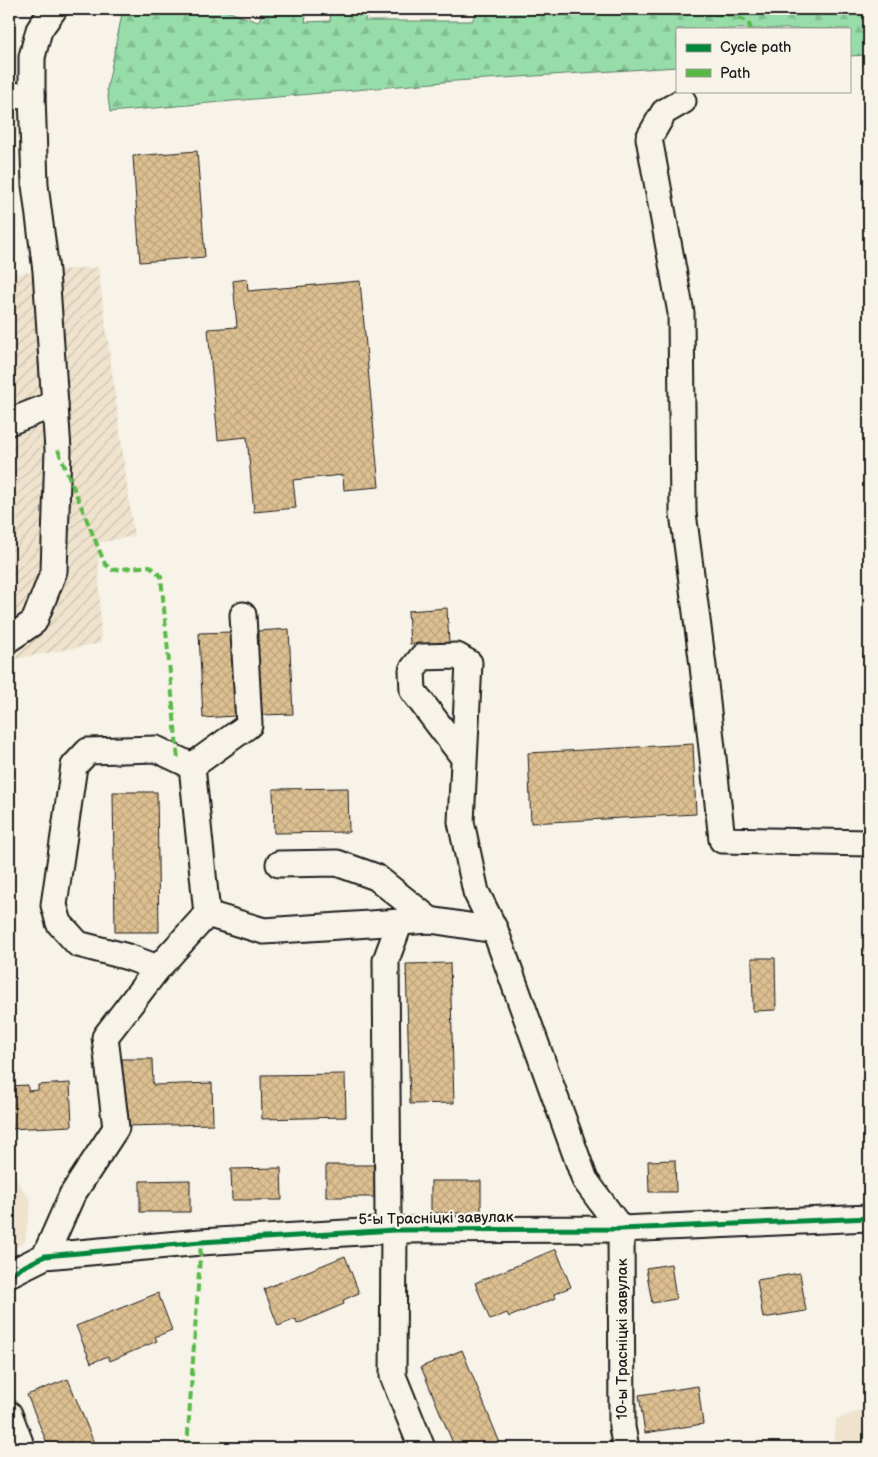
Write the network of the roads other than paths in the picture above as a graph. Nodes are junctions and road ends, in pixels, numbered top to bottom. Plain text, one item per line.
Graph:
1 (54, 9) edge
2 (20, 95) edge
3 (683, 101) dead end
4 (55, 404) junction
5 (9, 422) edge
6 (244, 616) dead end
7 (9, 639) edge
8 (464, 758) dead end
9 (192, 766) junction
10 (869, 843) edge
11 (279, 864) dead end
12 (206, 914) junction
13 (430, 920) junction
14 (400, 922) junction
15 (495, 930) junction
16 (158, 968) junction
17 (869, 1218) edge
18 (621, 1228) junction
19 (394, 1230) junction
20 (45, 1256) junction
21 (9, 1274) edge
22 (9, 1414) edge
23 (22, 1448) edge
24 (422, 1448) edge
25 (626, 1448) edge

1 - 2 street
2 - 4 street
3 - 10 street
4 - 5 street
4 - 7 street
6 - 9 street
8 - 15 street
9 - 12 street
9 - 16 street
11 - 13 street
12 - 14 street
12 - 16 street
13 - 14 street
13 - 15 street
14 - 19 street
15 - 18 street
16 - 20 street
17 - 18 street, 5-ы Трасніцкі завулак
18 - 19 street, 5-ы Трасніцкі завулак
18 - 25 street, 10-ы Трасніцкі завулак
19 - 20 street, 5-ы Трасніцкі завулак
19 - 24 street
20 - 21 street, 5-ы Трасніцкі завулак
22 - 23 street

